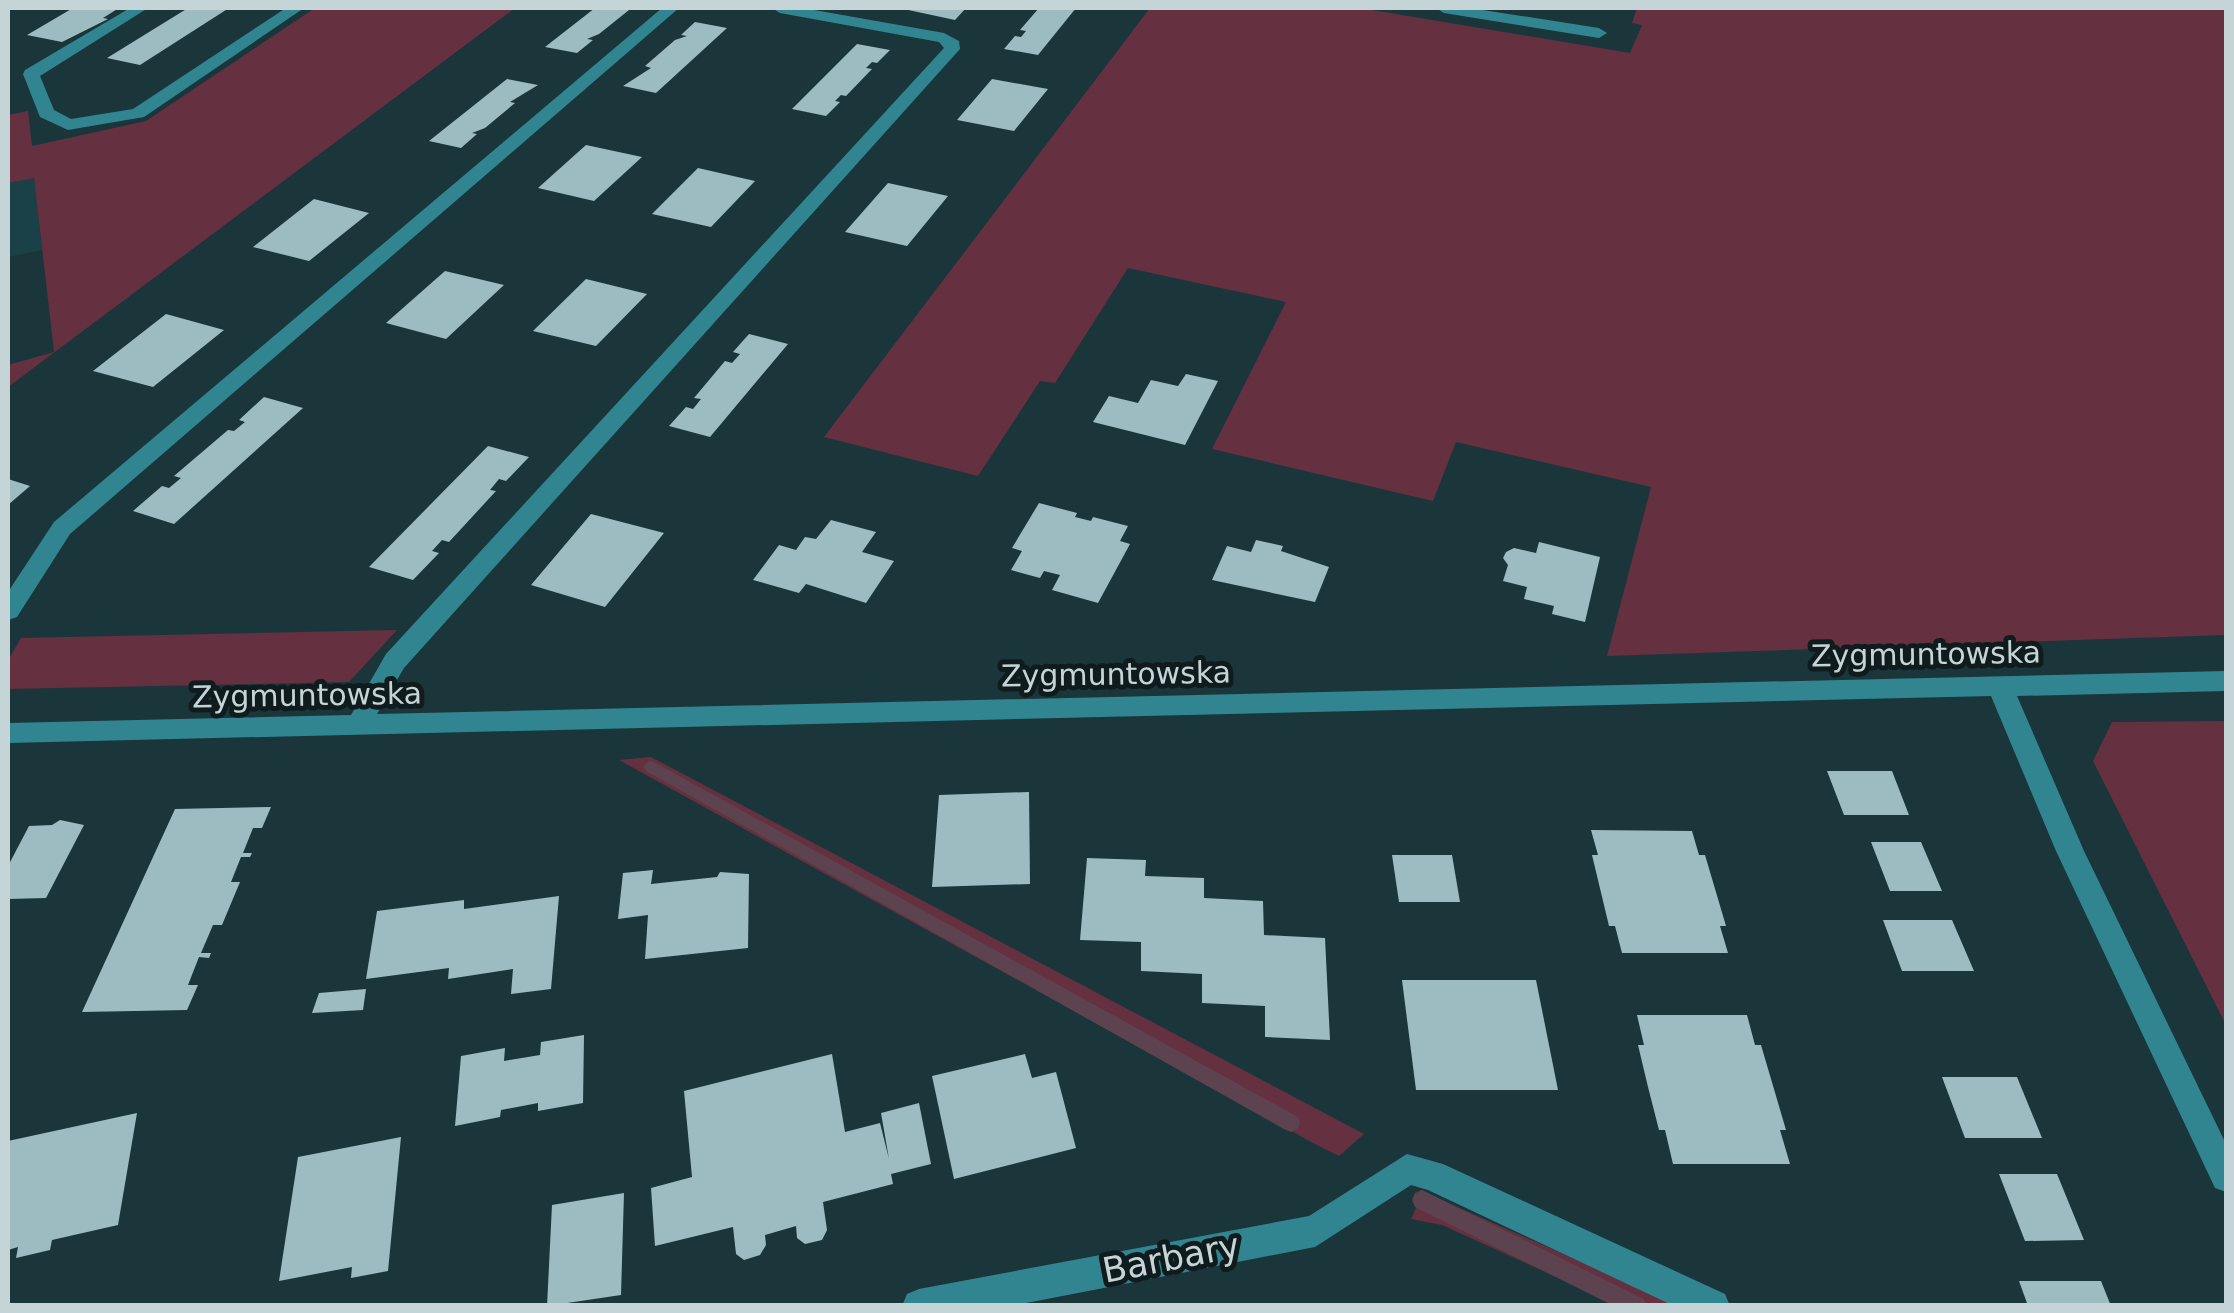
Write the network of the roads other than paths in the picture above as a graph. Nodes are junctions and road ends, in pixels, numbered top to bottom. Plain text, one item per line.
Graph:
1 (140, 8) edge
2 (296, 8) edge
3 (671, 8) edge
4 (780, 8) edge
5 (1444, 8) edge
6 (1599, 33) dead end
7 (8, 611) edge
8 (2226, 682) edge
9 (1997, 684) junction
10 (359, 727) junction
11 (8, 733) edge
12 (2226, 1177) edge
13 (919, 1306) edge
14 (1713, 1306) edge

1 - 2 street
3 - 7 street
4 - 10 street
5 - 6 street
8 - 9 street, Zygmuntowska
9 - 10 street, Zygmuntowska
9 - 12 street
10 - 11 street, Zygmuntowska
13 - 14 street, Barbary

